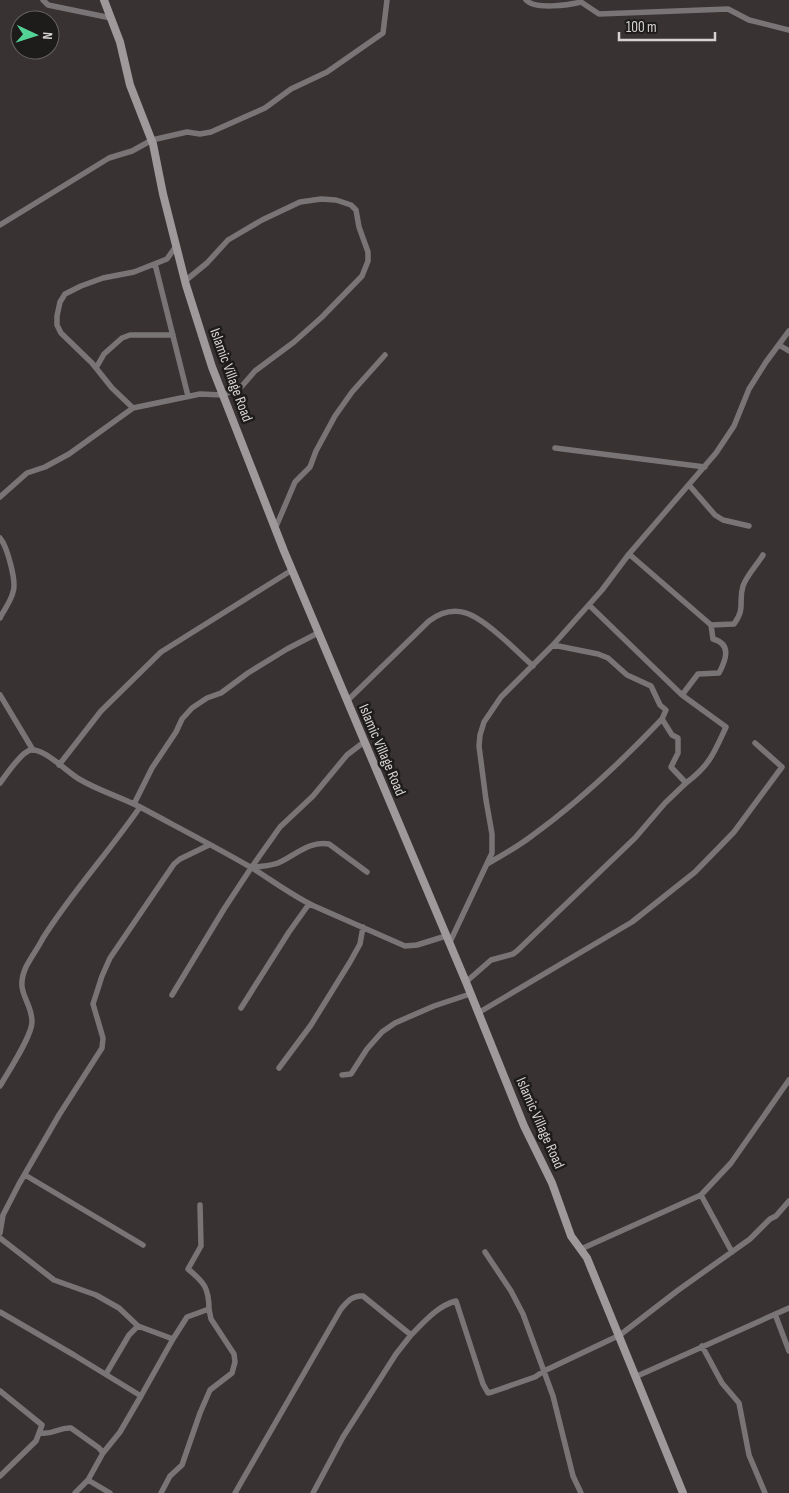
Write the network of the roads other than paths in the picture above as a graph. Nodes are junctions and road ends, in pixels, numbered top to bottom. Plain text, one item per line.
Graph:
1 (43, 0) edge
2 (104, 0) edge
3 (387, 0) edge
4 (526, 0) edge
5 (111, 18) junction
6 (789, 30) edge
7 (152, 140) junction
8 (0, 225) edge
9 (176, 246) junction
10 (155, 264) junction
11 (185, 281) junction
12 (789, 331) edge
13 (173, 335) junction
14 (779, 345) junction
15 (789, 350) edge
16 (385, 355) dead end
17 (96, 368) junction
18 (188, 396) junction
19 (223, 396) junction
20 (133, 408) junction
21 (555, 448) dead end
22 (705, 467) junction
23 (689, 485) junction
24 (0, 497) edge
25 (749, 526) dead end
26 (276, 529) junction
27 (0, 538) edge
28 (629, 554) junction
29 (763, 555) dead end
30 (292, 570) junction
31 (589, 605) junction
32 (0, 618) edge
33 (711, 625) junction
34 (318, 633) junction
35 (554, 645) junction
36 (532, 666) junction
37 (0, 695) edge
38 (682, 696) junction
39 (347, 701) junction
40 (662, 719) junction
41 (364, 742) junction
42 (755, 743) dead end
43 (33, 750) junction
44 (59, 765) junction
45 (0, 783) edge
46 (686, 783) junction
47 (137, 805) junction
48 (209, 845) junction
49 (488, 864) junction
50 (251, 868) junction
51 (367, 872) dead end
52 (309, 904) junction
53 (363, 927) junction
54 (446, 936) junction
55 (449, 944) junction
56 (466, 982) junction
57 (470, 994) junction
58 (172, 995) dead end
59 (241, 1008) dead end
60 (478, 1013) junction
61 (279, 1068) dead end
62 (342, 1075) dead end
63 (789, 1080) edge
64 (0, 1086) edge
65 (25, 1175) junction
66 (701, 1195) junction
67 (789, 1200) edge
68 (200, 1205) dead end
69 (0, 1233) edge
70 (0, 1238) edge
71 (143, 1245) dead end
72 (581, 1249) junction
73 (484, 1252) dead end
74 (732, 1252) junction
75 (789, 1304) edge
76 (209, 1309) junction
77 (787, 1309) edge
78 (0, 1312) edge
79 (775, 1314) junction
80 (138, 1326) junction
81 (410, 1335) junction
82 (620, 1335) junction
83 (173, 1339) junction
84 (702, 1346) junction
85 (789, 1351) edge
86 (544, 1371) junction
87 (106, 1374) junction
88 (635, 1377) junction
89 (0, 1391) edge
90 (141, 1396) junction
91 (40, 1433) junction
92 (103, 1453) junction
93 (0, 1476) edge
94 (88, 1480) junction
95 (75, 1493) edge
96 (110, 1493) edge
97 (161, 1493) edge
98 (235, 1493) edge
99 (313, 1493) edge
100 (581, 1493) edge
101 (682, 1493) edge
102 (765, 1493) edge

1 - 5 street
2 - 5 street, Islamic Village Road
3 - 7 street
4 - 6 street
5 - 7 street, Islamic Village Road
7 - 8 street
7 - 9 street, Islamic Village Road
9 - 10 street
9 - 11 street, Islamic Village Road
10 - 13 street
10 - 17 street
11 - 19 street, Islamic Village Road
11 - 19 street
12 - 14 street
13 - 17 street
13 - 18 street
14 - 15 street
14 - 22 street
16 - 26 street
17 - 20 street
18 - 19 street
18 - 20 street
19 - 26 street, Islamic Village Road
20 - 24 street
21 - 22 street
22 - 23 street
23 - 25 street
23 - 28 street
26 - 30 street, Islamic Village Road
27 - 32 street
28 - 31 street
28 - 33 street
29 - 33 street
30 - 34 street, Islamic Village Road
30 - 44 street
31 - 35 street
31 - 38 street
33 - 38 street
34 - 39 street, Islamic Village Road
34 - 47 street
35 - 36 street
35 - 40 street
36 - 39 street
36 - 49 street
37 - 43 street
38 - 46 street
39 - 41 street, Islamic Village Road
40 - 46 street
40 - 49 street
41 - 50 street
41 - 54 street, Islamic Village Road
42 - 60 street
43 - 44 street
43 - 45 street
44 - 47 street
46 - 56 street
47 - 48 street
47 - 64 street
48 - 50 street
48 - 65 street
49 - 55 street
50 - 51 street
50 - 52 street
50 - 58 street
52 - 53 street
52 - 59 street
53 - 54 street
53 - 61 street
54 - 55 street, Islamic Village Road
55 - 56 street, Islamic Village Road
56 - 57 street, Islamic Village Road
57 - 60 street, Islamic Village Road
57 - 62 street
60 - 72 street, Islamic Village Road
63 - 66 street
65 - 69 street
65 - 71 street
66 - 72 street
66 - 74 street
67 - 74 street
68 - 76 street
70 - 80 street
72 - 82 street, Islamic Village Road
73 - 86 street
74 - 82 street
75 - 77 street
76 - 83 street
76 - 97 street
77 - 79 street
78 - 87 street
79 - 84 street
79 - 85 street
80 - 83 street
80 - 87 street
81 - 86 street
81 - 98 street
81 - 99 street
82 - 86 street
82 - 88 street, Islamic Village Road
83 - 90 street
84 - 88 street
84 - 102 street
86 - 100 street
87 - 90 street
88 - 101 street, Islamic Village Road
89 - 91 street
90 - 92 street
91 - 92 street
91 - 93 street
92 - 94 street
94 - 95 street
94 - 96 street

